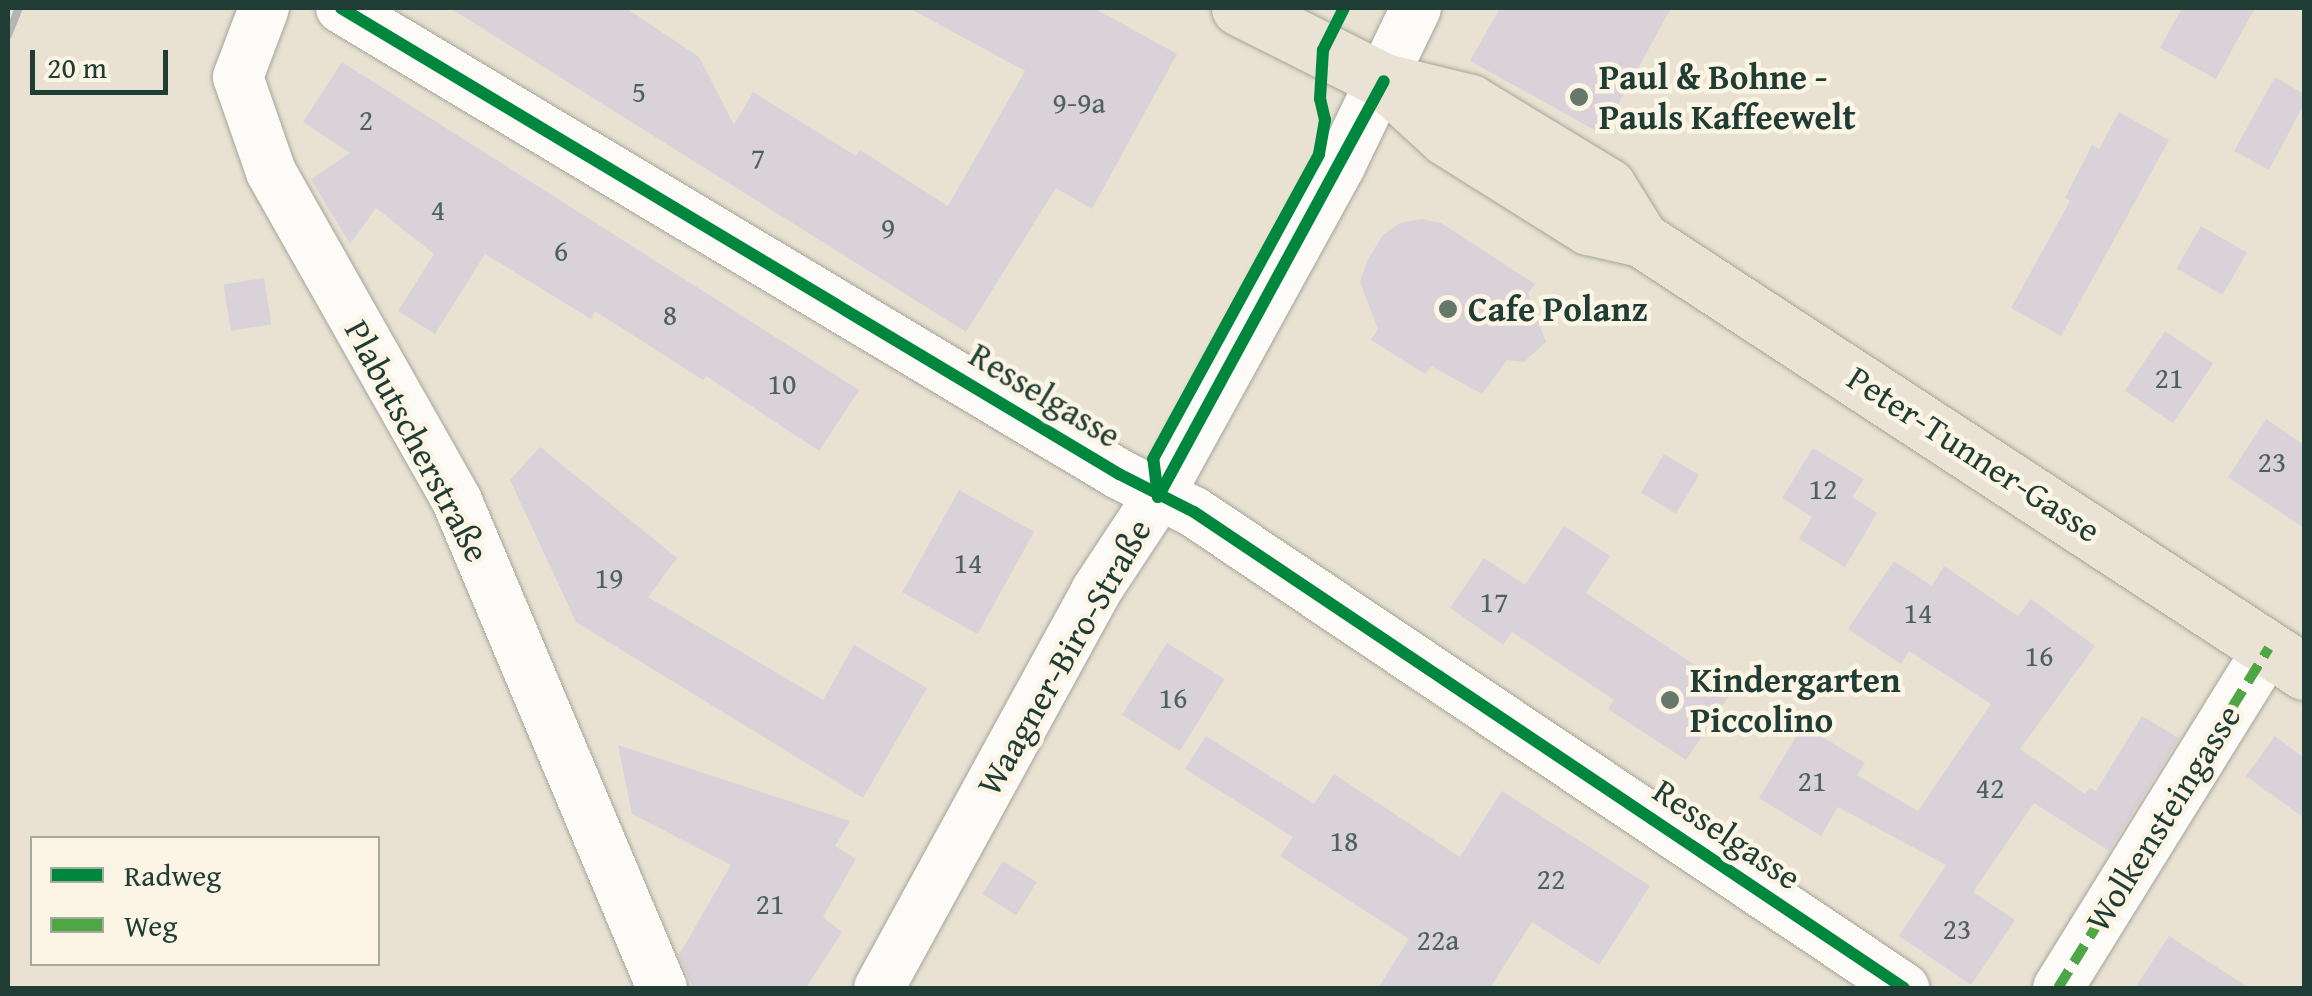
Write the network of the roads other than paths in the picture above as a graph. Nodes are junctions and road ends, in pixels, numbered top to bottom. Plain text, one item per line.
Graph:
1 (264, 8) edge
2 (341, 8) edge
3 (1239, 8) edge
4 (1416, 8) edge
5 (1384, 81) junction
6 (1158, 497) junction
7 (2287, 660) edge
8 (662, 988) edge
9 (879, 988) edge
10 (1904, 988) edge
11 (2058, 988) edge

1 - 8 street, Plabutscherstraße
2 - 6 street, Resselgasse
3 - 5 main road, Peter-Tunner-Gasse
4 - 5 street, Waagner-Biro-Straße
5 - 6 street, Waagner-Biro-Straße
5 - 7 main road, Peter-Tunner-Gasse
6 - 9 street, Waagner-Biro-Straße
6 - 10 street, Resselgasse
7 - 11 street, Wolkensteingasse

